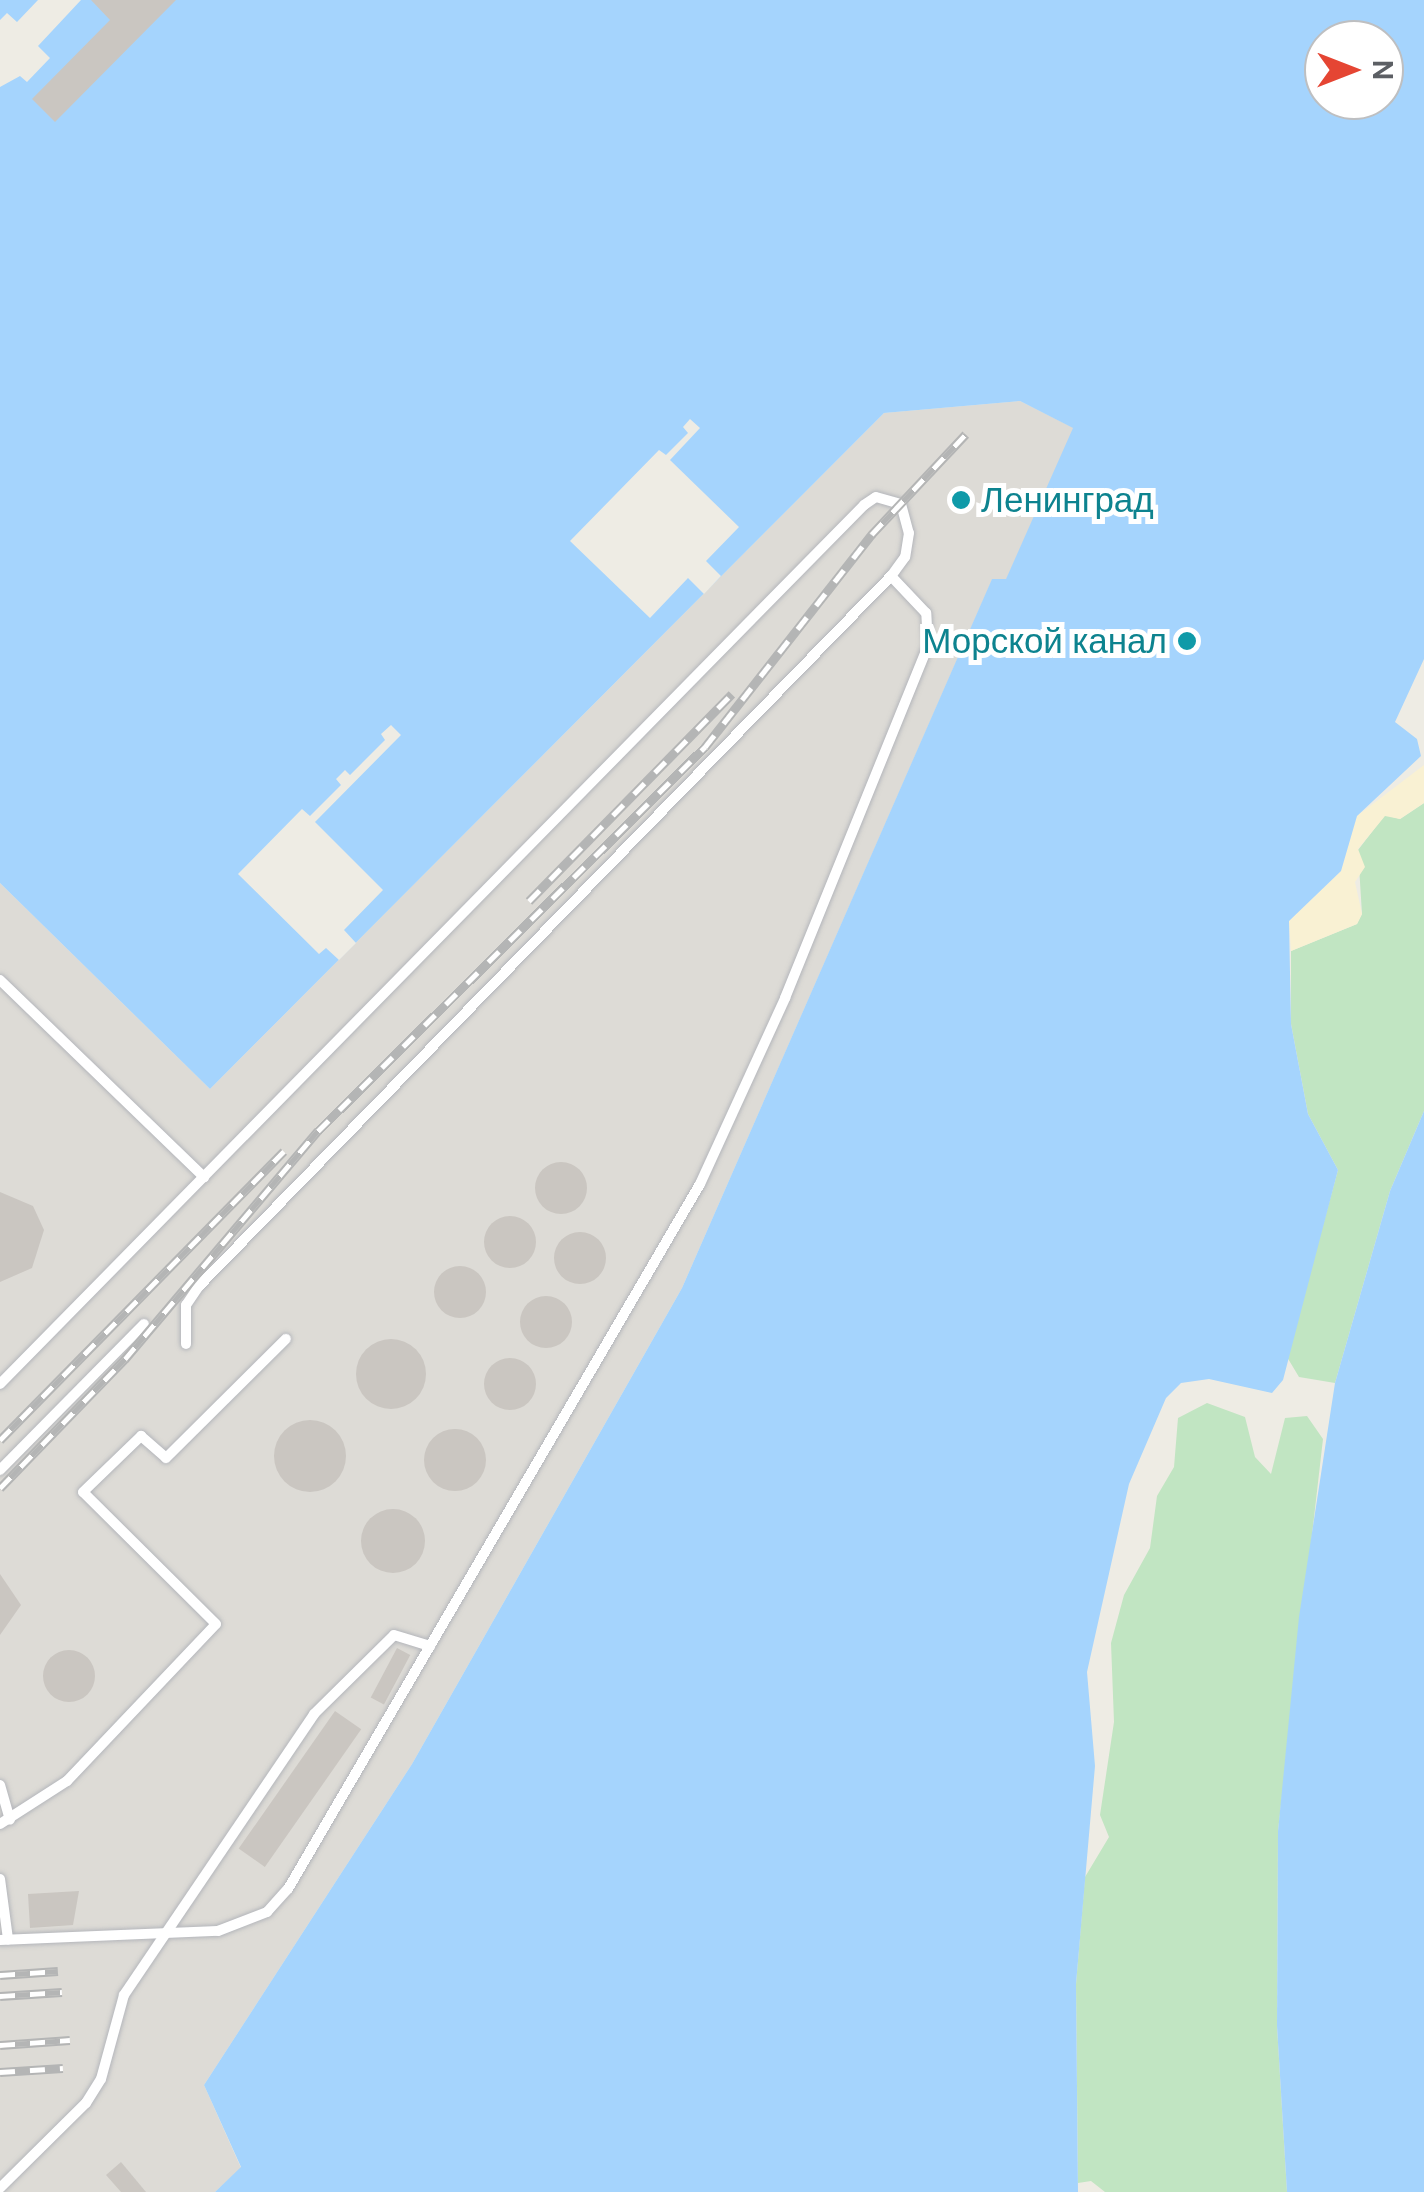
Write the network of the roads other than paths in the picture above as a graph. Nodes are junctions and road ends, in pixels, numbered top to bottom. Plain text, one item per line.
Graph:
1 (891, 576) junction
2 (0, 980) edge
3 (204, 1177) junction
4 (144, 1324) dead end
5 (286, 1339) dead end
6 (186, 1344) dead end
7 (0, 1384) edge
8 (0, 1470) edge
9 (430, 1646) junction
10 (0, 1785) edge
11 (5, 1822) edge
12 (0, 1879) edge
13 (165, 1931) junction
14 (4, 1940) edge
15 (0, 2188) edge

1 - 3 lane
1 - 6 lane
1 - 9 lane
2 - 3 lane
3 - 7 lane
4 - 8 lane
5 - 11 lane
9 - 13 lane
9 - 13 lane
10 - 11 lane
12 - 14 lane
13 - 14 lane
13 - 15 lane

